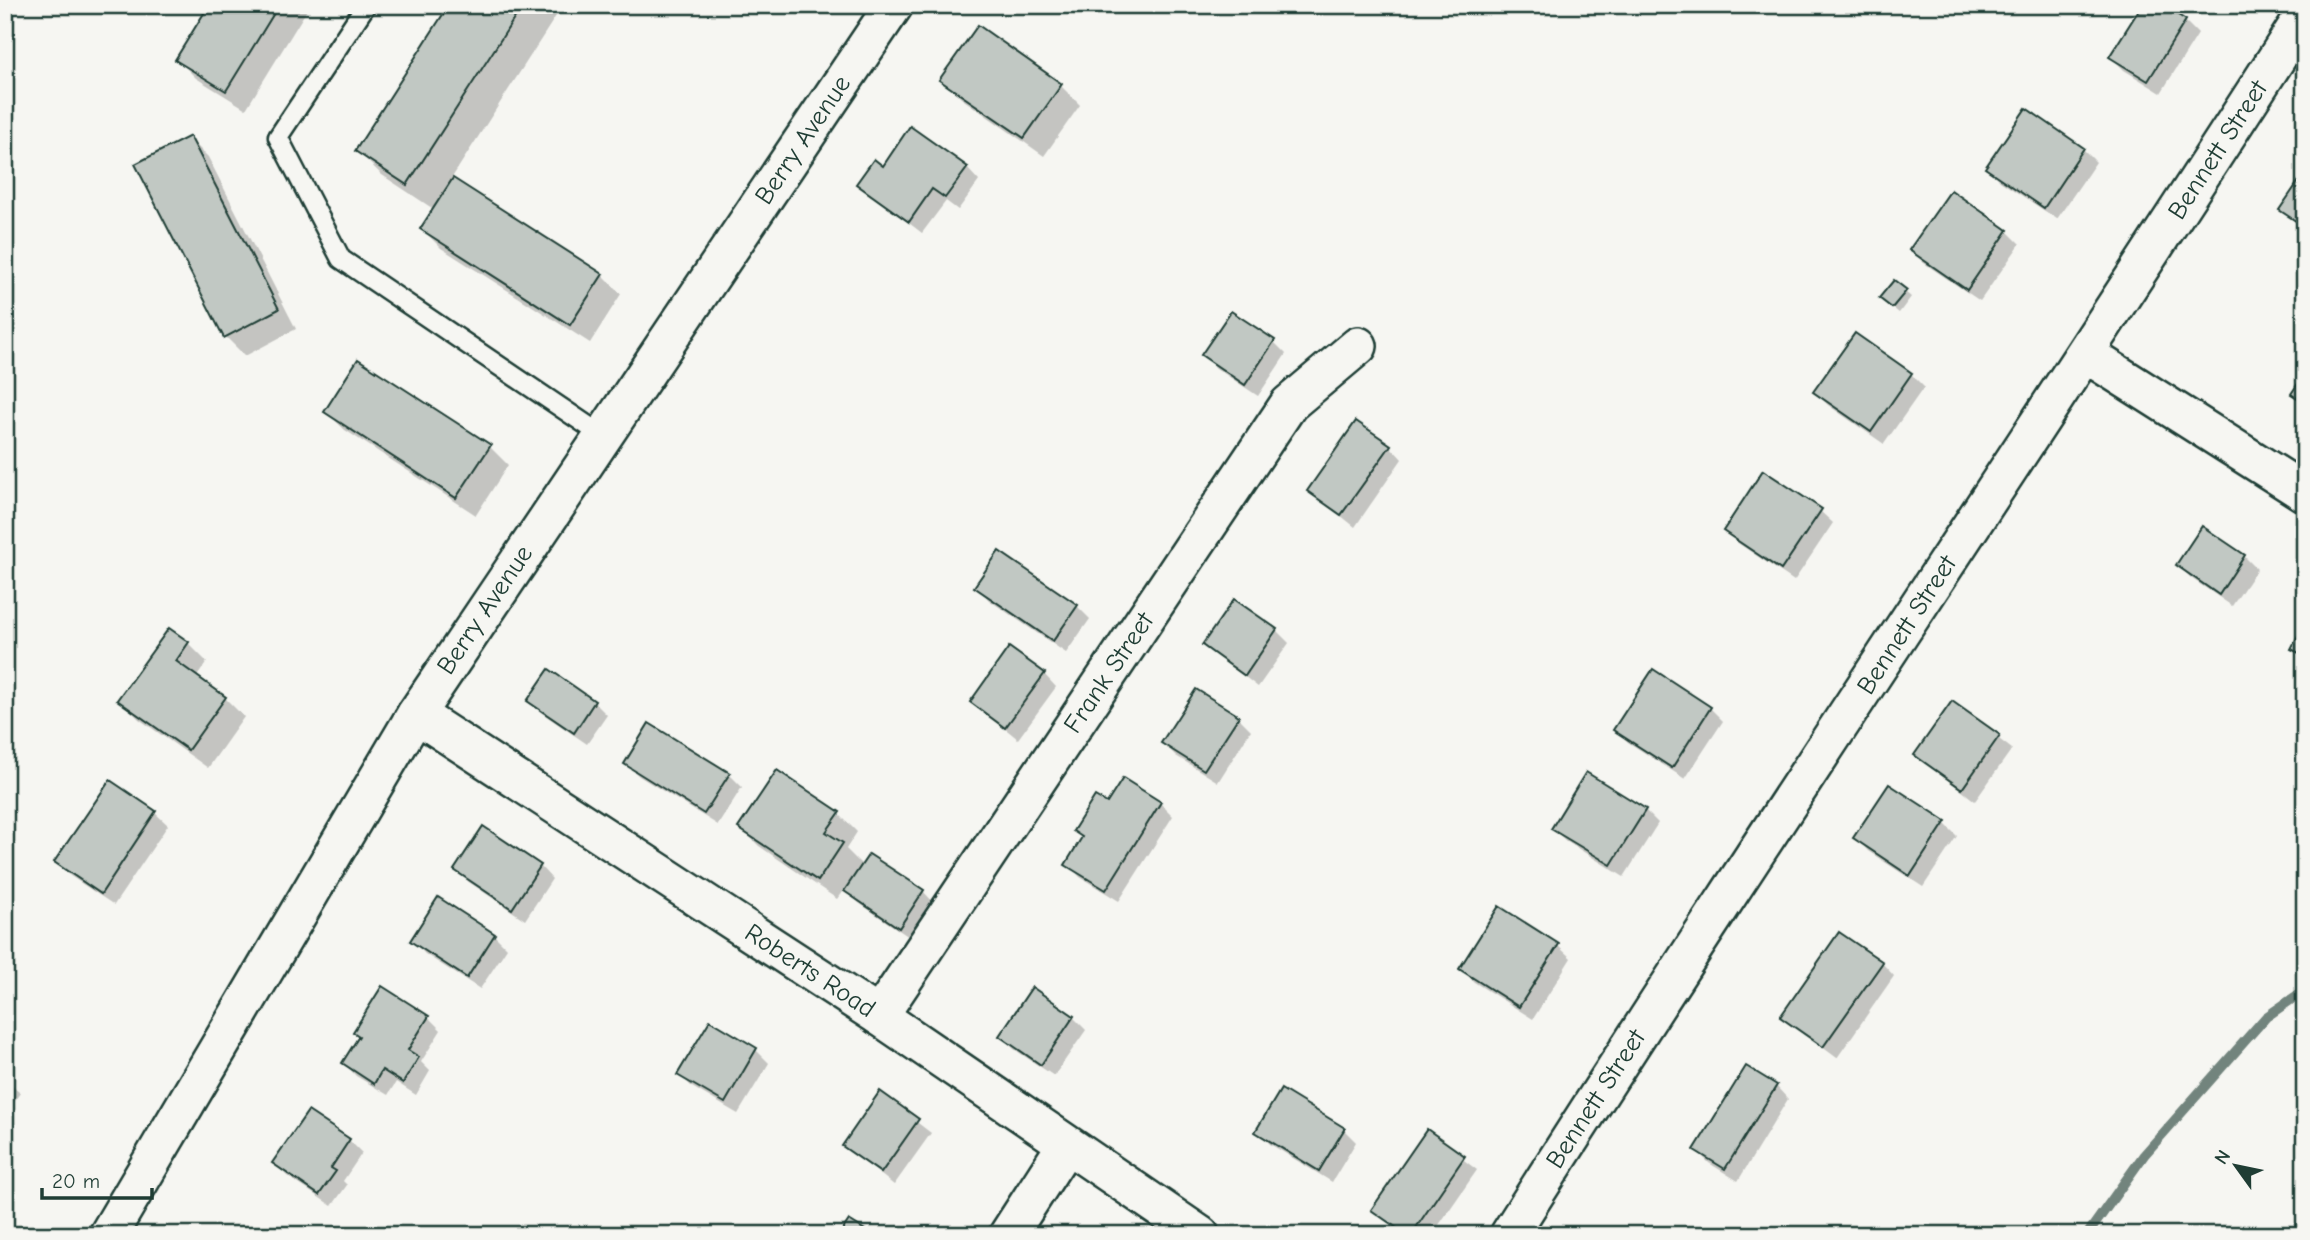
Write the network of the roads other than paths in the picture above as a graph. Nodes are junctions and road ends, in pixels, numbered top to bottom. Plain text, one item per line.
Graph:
1 (366, 5) edge
2 (894, 5) edge
3 (2305, 14) edge
4 (1358, 346) dead end
5 (2086, 354) junction
6 (603, 436) junction
7 (2305, 493) edge
8 (415, 714) junction
9 (879, 1016) junction
10 (1066, 1145) junction
11 (108, 1235) edge
12 (1008, 1235) edge
13 (1200, 1235) edge
14 (1509, 1235) edge

1 - 6 lane
2 - 6 street, Berry Avenue
3 - 5 street, Bennett Street
4 - 9 street, Frank Street
5 - 7 street
5 - 14 street, Bennett Street
6 - 8 street, Berry Avenue
8 - 9 street, Roberts Road
8 - 11 street, Berry Avenue
9 - 10 street, Roberts Road
10 - 12 street
10 - 13 street, Roberts Road

